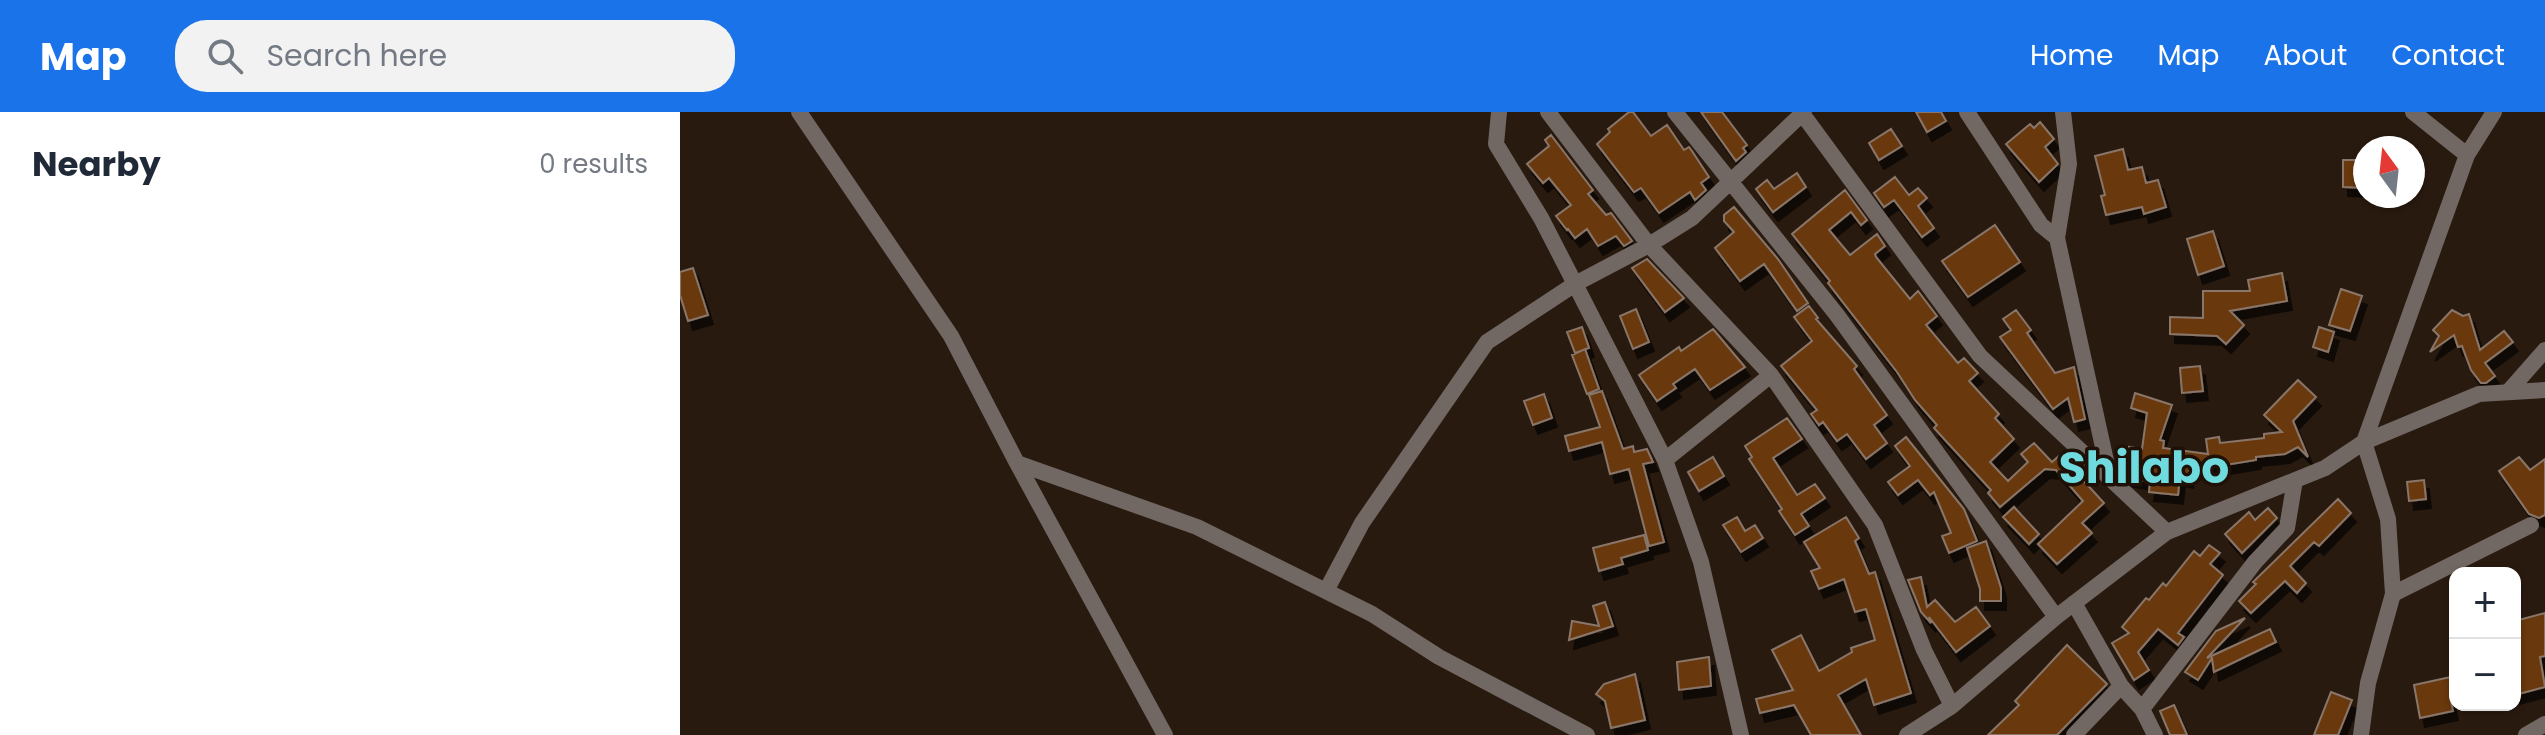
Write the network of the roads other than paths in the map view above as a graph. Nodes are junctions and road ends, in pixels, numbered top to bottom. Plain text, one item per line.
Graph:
1 (799, 112) edge
2 (1499, 112) edge
3 (1548, 112) edge
4 (1675, 112) edge
5 (1802, 112) edge
6 (1967, 112) edge
7 (2063, 112) edge
8 (2413, 112) edge
9 (2494, 112) edge
10 (2467, 155) junction
11 (1730, 181) junction
12 (2057, 238) junction
13 (1649, 245) junction
14 (1575, 284) junction
15 (2545, 350) edge
16 (1771, 375) junction
17 (2545, 390) edge
18 (2508, 392) junction
19 (2364, 442) junction
20 (1665, 460) junction
21 (1017, 463) junction
22 (2110, 480) junction
23 (2295, 480) junction
24 (2531, 525) dead end
25 (2167, 532) junction
26 (1326, 591) junction
27 (2393, 594) junction
28 (2074, 603) junction
29 (2056, 617) junction
30 (2121, 686) junction
31 (1952, 706) junction
32 (2142, 709) junction
33 (2545, 724) edge
34 (1165, 735) edge
35 (1587, 735) edge
36 (1741, 735) edge
37 (1907, 735) edge
38 (2074, 735) edge
39 (2155, 735) edge
40 (2361, 735) edge
41 (2526, 735) edge

1 - 21 street
2 - 14 street
3 - 13 street
4 - 11 street
5 - 11 street
5 - 22 street
6 - 12 street
7 - 12 street
8 - 10 street
9 - 10 street
10 - 19 street
11 - 13 street
11 - 29 street
12 - 22 street
13 - 14 street
13 - 16 street
14 - 20 street
14 - 26 street
15 - 18 street
16 - 20 street
16 - 31 street
17 - 18 street
18 - 19 street
19 - 23 street
19 - 27 street
20 - 36 street
21 - 26 street
21 - 34 street
22 - 25 street
23 - 25 street
23 - 32 street
24 - 27 street
25 - 28 street
26 - 35 street
27 - 40 street
28 - 29 street
28 - 30 street
29 - 31 street
30 - 32 street
30 - 38 street
31 - 37 street
32 - 39 street
33 - 41 street

